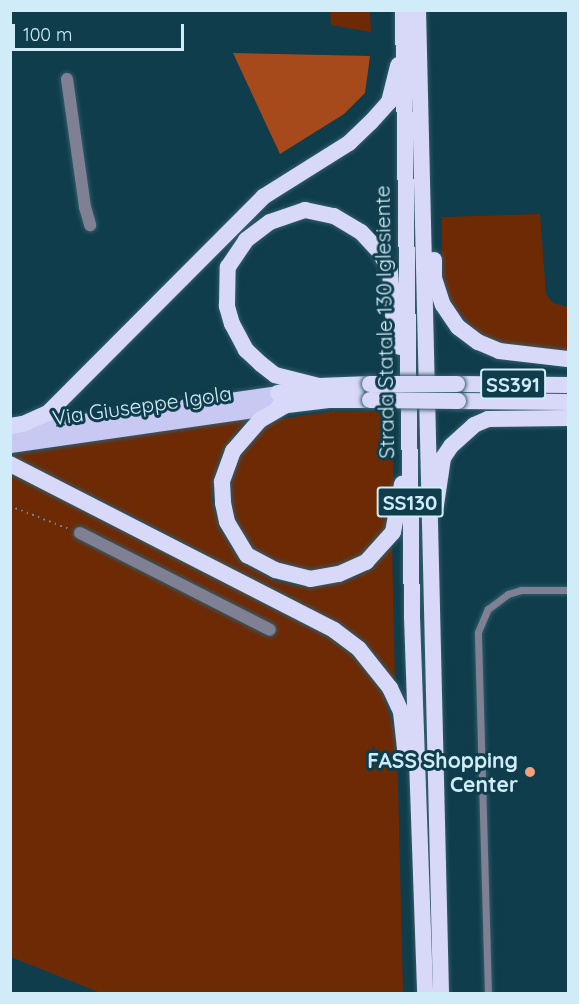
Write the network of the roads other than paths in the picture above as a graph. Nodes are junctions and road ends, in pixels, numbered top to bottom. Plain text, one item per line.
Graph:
1 (403, 10) edge
2 (418, 10) edge
3 (404, 41) junction
4 (67, 79) dead end
5 (422, 172) junction
6 (90, 225) dead end
7 (406, 355) junction
8 (568, 359) edge
9 (568, 385) edge
10 (319, 386) junction
11 (370, 392) junction
12 (281, 401) junction
13 (568, 402) edge
14 (568, 418) edge
15 (10, 426) edge
16 (10, 432) edge
17 (10, 445) edge
18 (409, 448) junction
19 (10, 464) edge
20 (80, 533) road end
21 (429, 541) junction
22 (568, 590) edge
23 (270, 630) dead end
24 (420, 835) junction
25 (425, 993) edge
26 (441, 993) edge
27 (488, 993) edge

1 - 3 highway, Strada Statale 130 Iglesiente / SS130
2 - 5 highway, Strada Statale 130 Iglesiente / SS130
3 - 7 highway, Strada Statale 130 Iglesiente / SS130
3 - 15 highway
4 - 6 street
5 - 8 highway
5 - 21 highway, Strada Statale 130 Iglesiente / SS130
7 - 10 highway
7 - 18 highway, Strada Statale 130 Iglesiente / SS130
9 - 11 highway, SS391, bridge
10 - 11 highway, SS391
10 - 12 highway, SS391
11 - 12 highway, SS391
11 - 13 highway, SS391, bridge
12 - 16 main road, Via Giuseppe Igola
12 - 17 main road, Via Giuseppe Igola
12 - 18 highway
14 - 21 highway
18 - 24 highway, Strada Statale 130 Iglesiente / SS130
19 - 24 highway
20 - 23 street
21 - 26 highway, Strada Statale 130 Iglesiente / SS130
22 - 27 lane
24 - 25 highway, Strada Statale 130 Iglesiente / SS130

